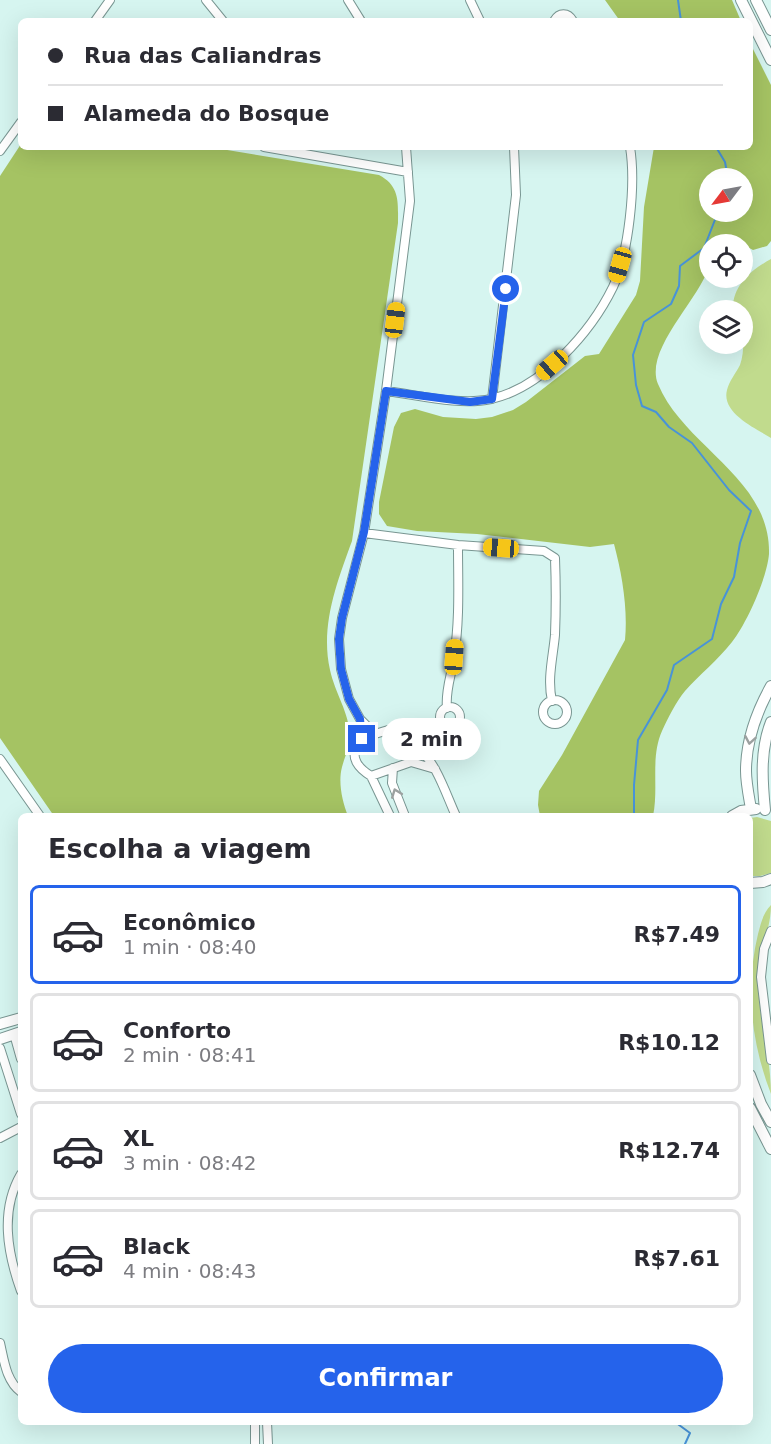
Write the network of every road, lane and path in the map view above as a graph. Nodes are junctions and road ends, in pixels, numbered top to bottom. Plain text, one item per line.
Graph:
1 (110, 0) edge
2 (206, 0) edge
3 (348, 0) edge
4 (470, 0) edge
5 (741, 0) edge
6 (756, 0) edge
7 (97, 18) edge
8 (221, 18) edge
9 (360, 18) edge
10 (479, 18) edge
11 (556, 18) edge
12 (570, 18) edge
13 (750, 18) edge
14 (753, 24) edge
15 (771, 30) edge
16 (771, 60) edge
17 (18, 126) edge
18 (294, 150) edge
19 (406, 150) edge
20 (514, 150) edge
21 (631, 150) edge
22 (0, 151) edge
23 (408, 172) junction
24 (386, 391) junction
25 (492, 399) junction
26 (364, 532) junction
27 (458, 545) junction
28 (771, 686) edge
29 (552, 701) dead end
30 (447, 708) dead end
31 (360, 719) junction
32 (771, 722) edge
33 (375, 734) junction
34 (362, 739) junction
35 (417, 746) junction
36 (0, 759) edge
37 (411, 762) junction
38 (393, 768) junction
39 (435, 769) junction
40 (371, 776) junction
41 (751, 808) junction
42 (768, 811) edge
43 (37, 813) edge
44 (389, 813) edge
45 (404, 813) edge
46 (455, 813) edge
47 (739, 813) edge
48 (771, 879) edge
49 (753, 883) edge
50 (771, 931) edge
51 (18, 1019) edge
52 (0, 1024) edge
53 (18, 1033) edge
54 (0, 1039) edge
55 (0, 1048) edge
56 (771, 1060) edge
57 (753, 1083) edge
58 (17, 1088) edge
59 (753, 1114) edge
60 (771, 1122) edge
61 (18, 1129) edge
62 (0, 1138) edge
63 (771, 1149) edge
64 (18, 1178) edge
65 (18, 1283) edge
66 (0, 1343) edge
67 (18, 1390) edge
68 (254, 1425) edge
69 (267, 1425) edge
70 (255, 1444) edge
71 (268, 1444) edge

1 - 7 street
2 - 8 street
3 - 9 street
4 - 10 street
5 - 13 street
6 - 15 street
11 - 12 street
14 - 16 street
17 - 22 street
18 - 23 street
19 - 23 street
20 - 25 street
21 - 25 street
23 - 24 street
24 - 25 street
24 - 26 street
26 - 27 street
26 - 31 street
27 - 29 street
27 - 30 street
28 -> 41 street
31 - 33 street
31 - 34 street
32 - 42 street
33 - 34 street
33 - 35 street
34 - 40 street
35 - 37 street
35 - 39 street
36 - 43 street
37 - 38 street
37 - 39 street
38 - 40 street
45 -> 38 street
39 - 46 street
40 - 44 street
41 - 42 street
41 - 47 street
48 - 49 street
50 - 56 street
51 - 52 street
53 - 54 street
55 - 58 street
57 - 60 street
59 - 63 street
61 - 62 street
64 - 65 street
66 - 67 street
68 - 70 street
69 - 71 street

